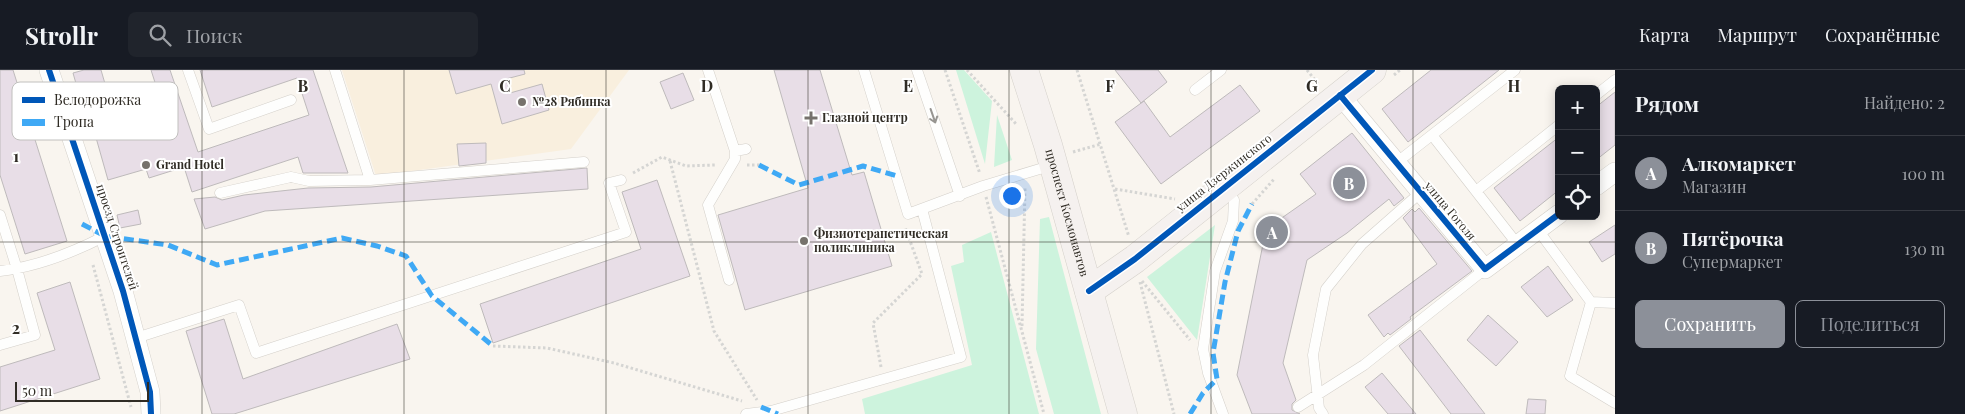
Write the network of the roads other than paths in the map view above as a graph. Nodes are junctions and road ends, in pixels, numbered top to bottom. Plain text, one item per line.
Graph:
1 (50, 70) edge
2 (188, 70) edge
3 (335, 70) edge
4 (708, 70) edge
5 (864, 70) edge
6 (917, 70) edge
7 (1024, 70) edge
8 (1221, 70) edge
9 (1372, 70) edge
10 (1515, 70) edge
11 (1615, 80) edge
12 (54, 82) edge
13 (1195, 90) dead end
14 (1600, 92) edge
15 (1340, 95) junction
16 (291, 100) dead end
17 (1555, 128) edge
18 (1432, 135) junction
19 (73, 140) edge
20 (746, 149) dead end
21 (735, 151) junction
22 (584, 162) dead end
23 (1396, 163) junction
24 (1054, 165) junction
25 (1615, 172) edge
26 (370, 180) junction
27 (621, 180) road end
28 (1600, 183) edge
29 (1224, 187) junction
30 (1476, 191) junction
31 (220, 193) dead end
32 (1420, 193) junction
33 (960, 196) junction
34 (922, 209) junction
35 (0, 215) edge
36 (1555, 217) edge
37 (1538, 230) junction
38 (105, 236) junction
39 (1518, 245) junction
40 (17, 269) junction
41 (1485, 269) junction
42 (0, 271) edge
43 (729, 280) dead end
44 (1089, 292) junction
45 (1591, 302) junction
46 (1615, 303) edge
47 (136, 338) junction
48 (0, 345) edge
49 (1317, 394) junction
50 (1615, 403) edge
51 (1298, 407) dead end
52 (151, 414) edge
53 (746, 414) edge
54 (1123, 414) edge
55 (1222, 414) edge
56 (1323, 414) edge

1 - 12 street, проезд Строителей
2 - 16 lane
3 - 26 lane
4 - 21 lane
5 - 34 lane
6 -> 33 lane
7 - 24 street, проспект Космонавтов
8 - 13 lane
9 - 15 street, улица Дзержинского
10 - 18 lane
11 - 14 lane
15 - 23 street, улица Гоголя
15 - 29 street, улица Дзержинского
17 - 30 lane
18 - 23 lane
18 - 30 lane
19 - 38 street, проезд Строителей
20 - 21 lane
21 - 43 lane
22 - 26 lane
23 - 32 street, улица Гоголя
24 - 33 lane
24 - 44 street, проспект Космонавтов
25 - 28 street
26 - 31 lane
27 - 47 lane
29 - 44 street, улица Дзержинского
29 - 55 lane
30 - 39 lane
32 - 41 street, улица Гоголя
32 - 49 lane
33 - 34 lane
34 - 53 lane
35 - 40 lane
36 - 37 street
37 - 39 street
37 - 45 lane
38 - 40 lane
38 - 47 street, проезд Строителей
39 - 41 street
40 - 42 lane
40 - 48 lane
41 - 49 lane
44 - 54 street, проспект Космонавтов
45 - 46 lane
45 - 50 lane
47 - 52 street, проезд Строителей
49 - 51 lane
49 - 56 lane

